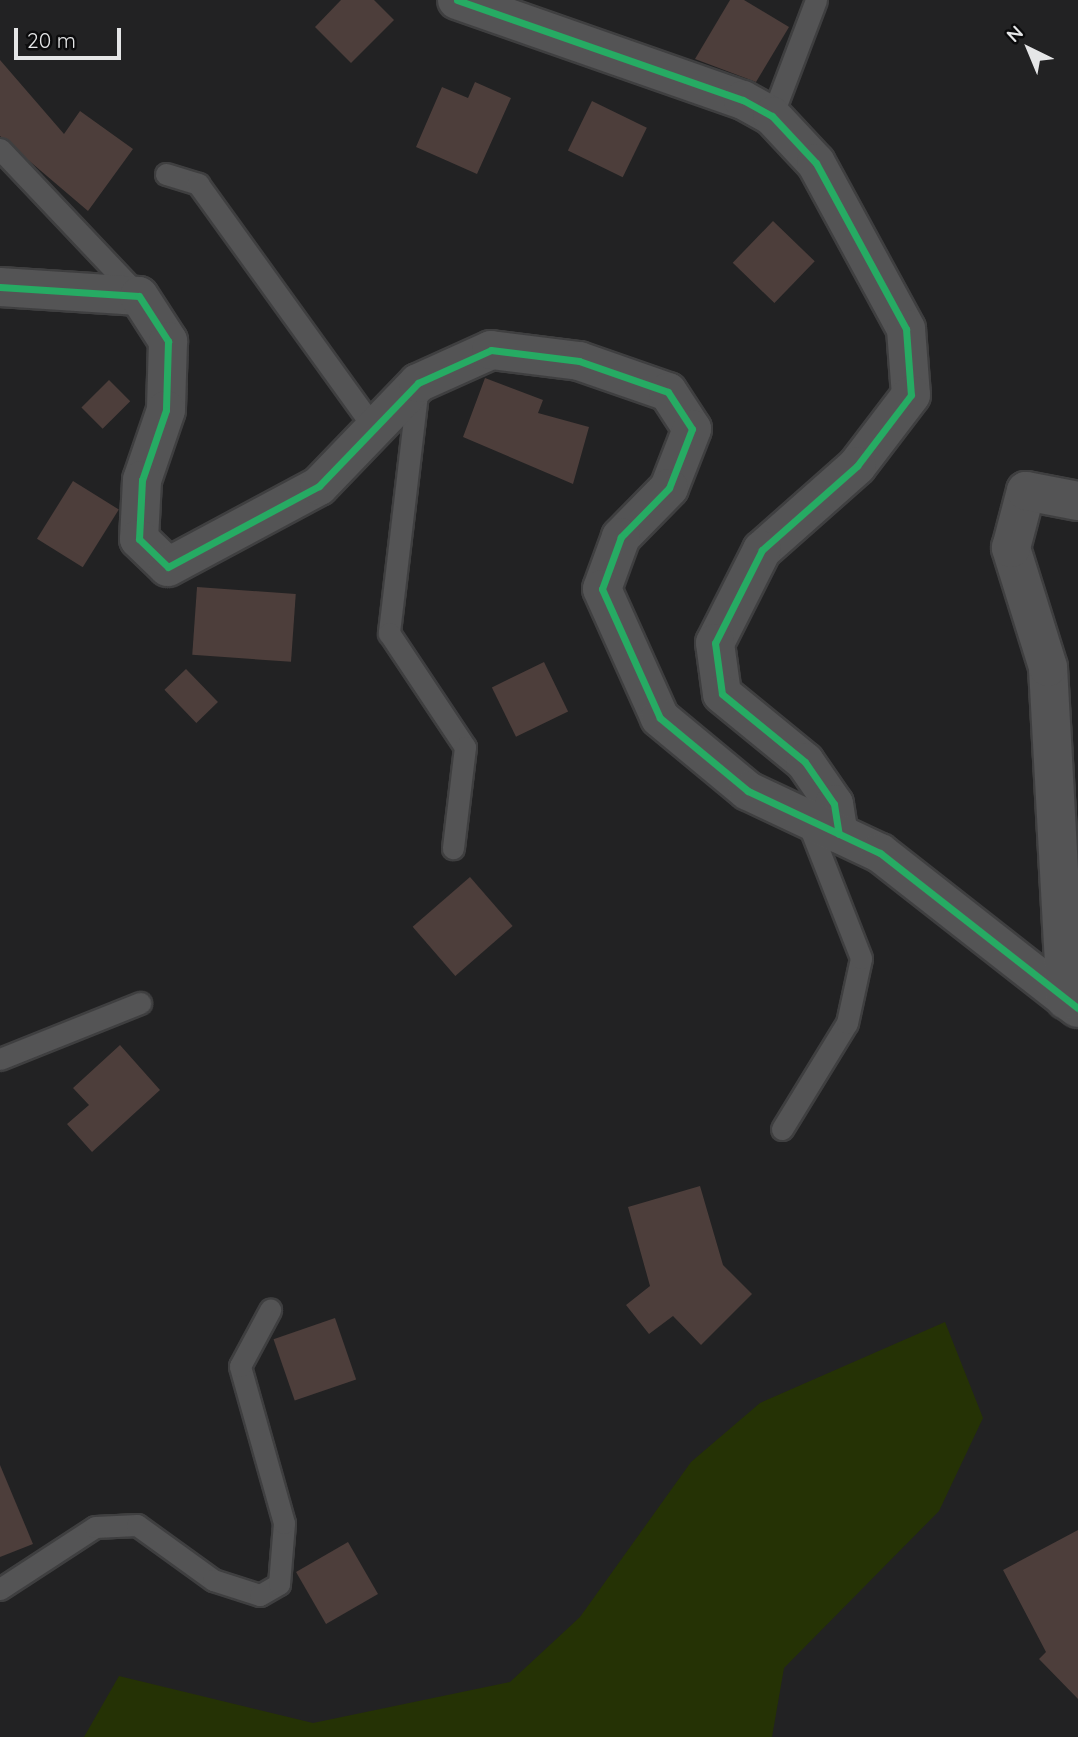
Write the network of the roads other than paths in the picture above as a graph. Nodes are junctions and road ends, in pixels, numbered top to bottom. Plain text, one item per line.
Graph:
1 (457, 0) edge
2 (816, 0) edge
3 (772, 116) junction
4 (0, 149) edge
5 (166, 174) dead end
6 (0, 287) edge
7 (139, 296) junction
8 (418, 383) junction
9 (374, 428) junction
10 (1078, 501) edge
11 (822, 826) junction
12 (453, 848) dead end
13 (140, 1003) dead end
14 (1072, 1004) edge
15 (0, 1059) edge
16 (782, 1129) dead end
17 (270, 1310) dead end
18 (0, 1589) edge

1 - 3 street
2 - 3 lane
3 - 11 street
4 - 7 lane
5 - 9 lane
6 - 7 street
7 - 9 street
8 - 9 street
8 - 11 street
8 - 12 lane
10 - 14 street
11 - 14 street
11 - 16 lane
13 - 15 lane
17 - 18 lane

